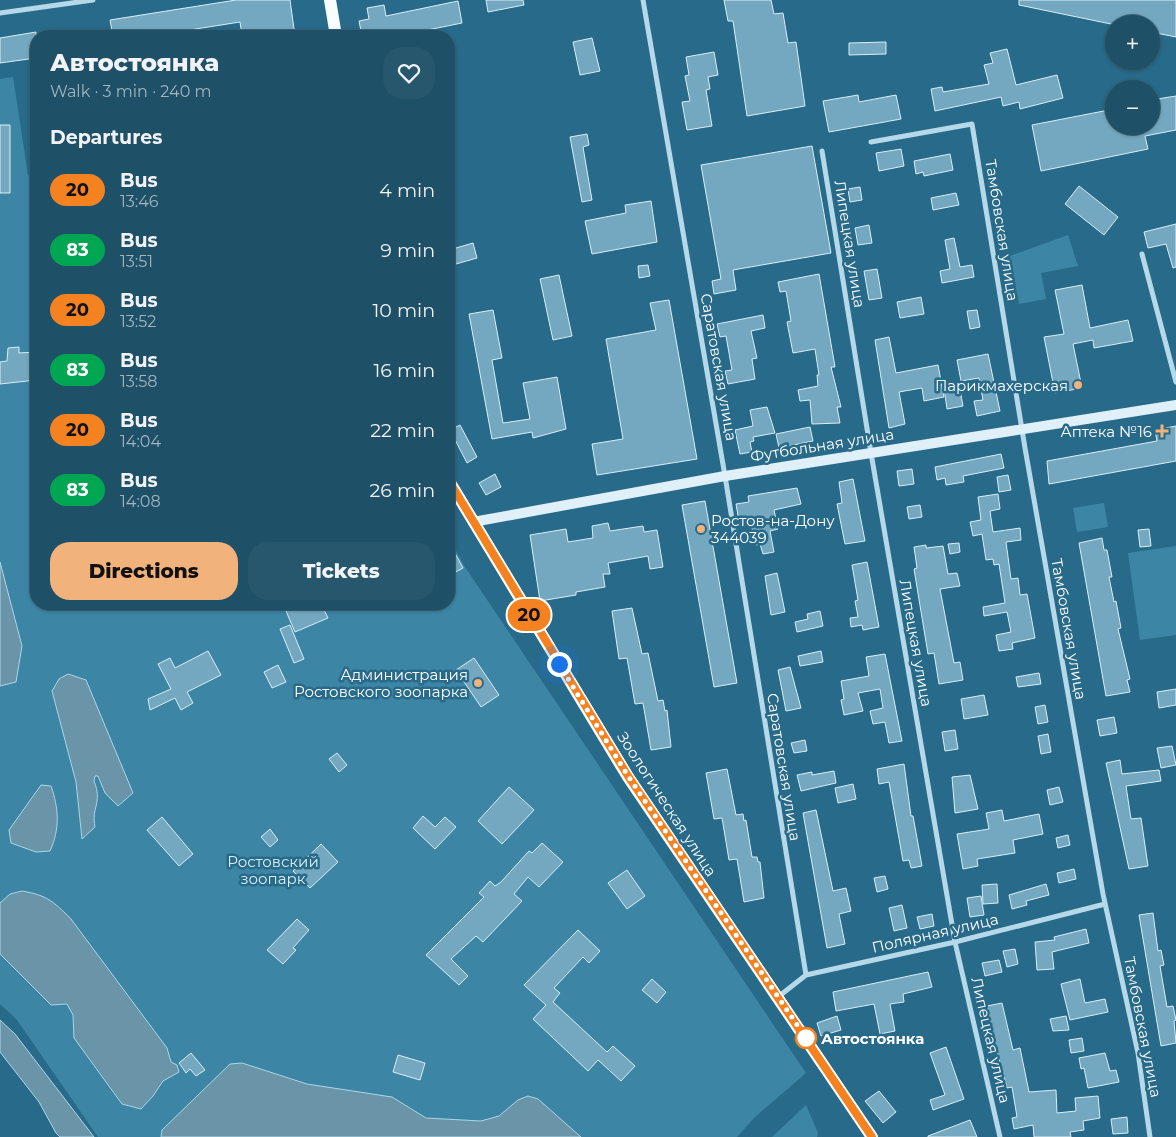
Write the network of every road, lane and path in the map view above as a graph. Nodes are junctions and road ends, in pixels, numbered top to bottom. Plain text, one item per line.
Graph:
1 (93, 0) edge
2 (330, 0) edge
3 (644, 0) edge
4 (0, 13) edge
5 (335, 30) edge
6 (871, 142) dead end
7 (822, 150) dead end
8 (1142, 254) dead end
9 (1176, 382) edge
10 (1176, 405) edge
11 (1022, 428) junction
12 (871, 453) junction
13 (725, 476) junction
14 (455, 491) edge
15 (473, 522) junction
16 (1105, 904) junction
17 (955, 942) junction
18 (806, 975) junction
19 (777, 997) junction
20 (872, 1137) edge
21 (1000, 1137) edge
22 (1150, 1137) edge

1 - 4 street
2 - 5 main road
3 - 13 street, Саратовская улица
6 - 11 street, Тамбовская улица
7 - 12 street, Липецкая улица
8 - 9 street
10 - 11 main road, Футбольная улица
11 - 12 main road, Футбольная улица
11 - 16 street, Тамбовская улица
12 - 13 main road, Футбольная улица
12 - 17 street, Липецкая улица
13 - 15 main road, Футбольная улица
13 - 18 street, Саратовская улица
14 - 15 main road, Зоологическая улица
15 - 19 main road, Зоологическая улица
16 - 17 street, Полярная улица
16 - 22 street, Тамбовская улица
17 - 18 street, Полярная улица
17 - 21 street, Липецкая улица
18 - 19 street, Полярная улица
19 - 20 main road, Зоологическая улица

